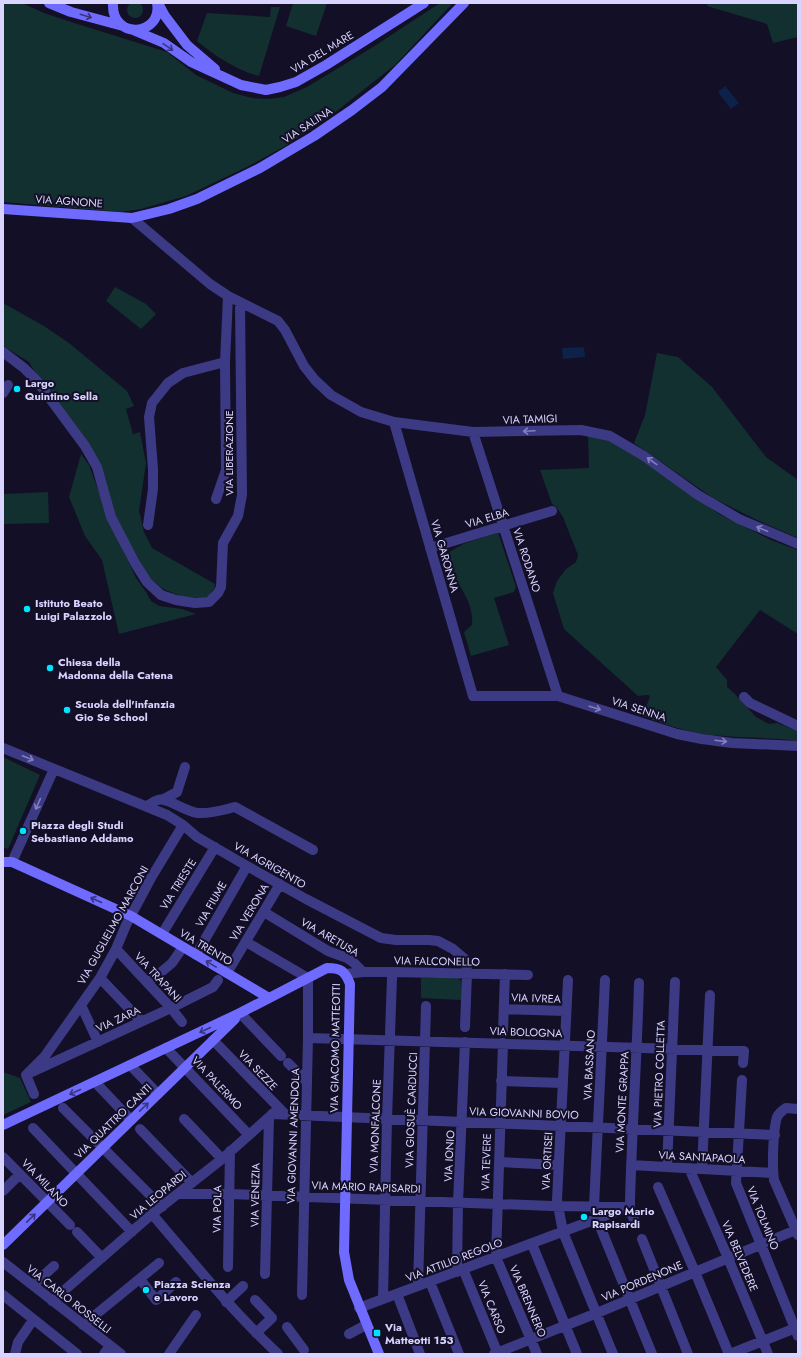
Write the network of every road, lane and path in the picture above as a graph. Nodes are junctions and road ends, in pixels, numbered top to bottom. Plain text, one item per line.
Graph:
1 (49, 3) edge
2 (113, 3) edge
3 (424, 3) edge
4 (464, 3) edge
5 (158, 4) edge
6 (128, 28) junction
7 (224, 77) junction
8 (3, 209) edge
9 (132, 218) junction
10 (228, 296) junction
11 (240, 303) junction
12 (3, 352) edge
13 (225, 362) junction
14 (394, 422) junction
15 (473, 432) junction
16 (216, 500) dead end
17 (552, 511) dead end
18 (148, 525) dead end
19 (503, 526) junction
20 (798, 544) edge
21 (430, 548) junction
22 (473, 696) joint
23 (558, 696) junction
24 (744, 697) dead end
25 (798, 726) edge
26 (798, 746) edge
27 (3, 748) edge
28 (185, 767) dead end
29 (54, 769) junction
30 (164, 799) junction
31 (147, 806) junction
32 (184, 825) junction
33 (215, 847) junction
34 (313, 850) dead end
35 (7, 862) edge
36 (247, 866) junction
37 (280, 884) junction
38 (264, 912) junction
39 (131, 916) junction
40 (162, 934) junction
41 (246, 942) junction
42 (183, 947) junction
43 (116, 949) junction
44 (196, 955) junction
45 (363, 972) junction
46 (227, 973) junction
47 (467, 973) junction
48 (346, 974) junction
49 (505, 974) junction
50 (528, 975) dead end
51 (100, 978) junction
52 (308, 978) junction
53 (392, 978) dead end
54 (218, 980) dead end
55 (568, 980) dead end
56 (605, 980) dead end
57 (675, 982) dead end
58 (148, 983) junction
59 (639, 983) dead end
60 (710, 995) dead end
61 (269, 998) junction
62 (81, 1006) junction
63 (426, 1006) dead end
64 (171, 1008) junction
65 (504, 1009) junction
66 (566, 1011) junction
67 (240, 1013) junction
68 (141, 1021) junction
69 (182, 1022) dead end
70 (465, 1027) dead end
71 (503, 1031) dead end
72 (308, 1038) junction
73 (349, 1039) junction
74 (213, 1040) junction
75 (390, 1040) junction
76 (425, 1041) junction
77 (98, 1042) junction
78 (465, 1042) junction
79 (503, 1043) junction
80 (565, 1045) junction
81 (602, 1046) junction
82 (637, 1047) junction
83 (166, 1048) junction
84 (672, 1049) junction
85 (707, 1049) junction
86 (280, 1056) dead end
87 (288, 1063) dead end
88 (743, 1063) dead end
89 (130, 1065) junction
90 (185, 1067) junction
91 (26, 1075) junction
92 (742, 1080) dead end
93 (501, 1081) junction
94 (95, 1082) junction
95 (307, 1082) junction
96 (563, 1083) junction
97 (34, 1094) dead end
98 (158, 1094) junction
99 (64, 1108) dead end
100 (798, 1109) edge
101 (276, 1114) junction
102 (306, 1116) junction
103 (346, 1117) junction
104 (184, 1119) dead end
105 (387, 1119) junction
106 (131, 1120) junction
107 (423, 1120) junction
108 (462, 1122) junction
109 (500, 1124) junction
110 (3, 1126) edge
111 (561, 1126) junction
112 (33, 1128) dead end
113 (597, 1128) junction
114 (140, 1129) dead end
115 (631, 1129) junction
116 (669, 1131) junction
117 (704, 1132) junction
118 (739, 1134) junction
119 (249, 1135) junction
120 (774, 1135) junction
121 (103, 1148) junction
122 (230, 1151) junction
123 (3, 1157) edge
124 (222, 1159) junction
125 (499, 1162) junction
126 (558, 1165) junction
127 (631, 1166) junction
128 (667, 1167) junction
129 (690, 1168) junction
130 (702, 1169) junction
131 (737, 1171) junction
132 (773, 1173) junction
133 (20, 1174) junction
134 (76, 1174) junction
135 (192, 1183) junction
136 (658, 1187) dead end
137 (3, 1192) edge
138 (179, 1194) junction
139 (230, 1194) junction
140 (266, 1195) junction
141 (304, 1196) junction
142 (344, 1198) junction
143 (385, 1200) junction
144 (420, 1201) junction
145 (47, 1202) junction
146 (458, 1202) junction
147 (594, 1203) junction
148 (497, 1204) junction
149 (556, 1204) junction
150 (162, 1207) junction
151 (630, 1207) junction
152 (152, 1214) junction
153 (598, 1221) junction
154 (635, 1222) dead end
155 (132, 1232) junction
156 (797, 1232) edge
157 (562, 1234) junction
158 (642, 1239) dead end
159 (532, 1244) junction
160 (761, 1244) junction
161 (3, 1245) edge
162 (496, 1257) junction
163 (102, 1258) junction
164 (728, 1258) junction
165 (3, 1262) edge
166 (159, 1263) dead end
167 (54, 1266) dead end
168 (228, 1267) dead end
169 (460, 1270) junction
170 (695, 1272) junction
171 (265, 1274) dead end
172 (140, 1279) junction
173 (176, 1282) dead end
174 (430, 1282) junction
175 (33, 1285) junction
176 (243, 1286) dead end
177 (418, 1286) junction
178 (661, 1286) junction
179 (397, 1294) junction
180 (3, 1295) edge
181 (302, 1295) dead end
182 (383, 1299) junction
183 (630, 1299) junction
184 (255, 1300) dead end
185 (52, 1301) junction
186 (226, 1302) junction
187 (359, 1308) junction
188 (597, 1313) junction
189 (196, 1315) dead end
190 (33, 1320) junction
191 (366, 1325) junction
192 (84, 1326) junction
193 (565, 1326) junction
194 (287, 1327) dead end
195 (797, 1330) edge
196 (256, 1333) junction
197 (349, 1334) dead end
198 (531, 1340) junction
199 (762, 1341) junction
200 (107, 1350) edge
201 (304, 1353) edge
202 (15, 1354) edge
203 (77, 1354) edge
204 (121, 1354) edge
205 (169, 1354) edge
206 (278, 1354) edge
207 (379, 1354) edge
208 (420, 1354) edge
209 (459, 1354) edge
210 (496, 1354) edge
211 (537, 1354) edge
212 (576, 1354) edge
213 (613, 1354) edge
214 (652, 1354) edge
215 (688, 1354) edge
216 (730, 1354) edge
217 (768, 1354) edge

1 -> 6 main road, VIA DEL MARE
2 - 6 main road
3 - 7 main road, VIA DEL MARE
4 - 9 main road, VIA SALINA
5 - 6 main road
5 - 7 main road
6 -> 7 main road, VIA DEL MARE
8 - 9 main road, VIA AGNONE
9 - 10 street
10 - 11 street
10 - 13 street
11 - 12 street, VIA LIBERAZIONE
11 - 14 street, VIA TAMIGI
13 - 16 street
13 - 18 street
14 - 15 street, VIA TAMIGI
14 - 21 street, VIA GARONNA
15 - 19 street, VIA RODANO
20 -> 15 street, VIA TAMIGI
17 - 19 street, VIA ELBA
19 - 21 street, VIA ELBA
19 - 23 street, VIA RODANO
21 - 22 street, VIA GARONNA
22 - 23 street, VIA SENNA
23 -> 26 street, VIA SENNA
24 - 25 street
27 -> 29 street, VIA AGRIGENTO
28 - 30 street
29 - 31 street, VIA AGRIGENTO
29 -> 35 street
30 - 31 street
30 - 34 street
31 - 32 street, VIA AGRIGENTO
32 - 33 street, VIA AGRIGENTO
32 - 39 street, VIA GUGLIELMO MARCONI
33 - 36 street, VIA AGRIGENTO
33 - 40 street, VIA TRIESTE
39 -> 35 main road, VIA TRENTO
36 - 37 street, VIA AGRIGENTO
36 - 44 street, VIA FIUME
37 - 38 street, VIA VERONA
37 - 47 street, VIA AGRIGENTO
38 - 41 street, VIA VERONA
38 - 45 street, VIA ARETUSA
39 - 40 main road, VIA TRENTO
39 - 43 street, VIA GUGLIELMO MARCONI
40 - 42 main road, VIA TRENTO
41 - 46 street, VIA VERONA
41 - 52 street
42 - 44 main road, VIA TRENTO
42 - 58 street
43 - 51 street, VIA GUGLIELMO MARCONI
43 - 58 street, VIA TRAPANI
46 -> 44 main road, VIA TRENTO
45 - 47 street, VIA FALCONELLO
45 - 48 street, VIA FALCONELLO
46 - 61 main road, VIA TRENTO
47 - 49 street, VIA FALCONELLO
47 - 70 street
48 - 52 main road, VIA GIACOMO MATTEOTTI
48 - 73 main road, VIA GIACOMO MATTEOTTI
49 - 50 street, VIA FALCONELLO
49 - 65 street
51 - 62 street, VIA GUGLIELMO MARCONI
51 - 68 street
52 - 61 main road, VIA GIACOMO MATTEOTTI
52 - 72 street, VIA GIOVANNI AMENDOLA
53 - 75 street, VIA MONFALCONE
54 - 64 street, VIA ZARA
55 - 66 street, VIA ORTISEI
56 - 81 street, VIA BASSANO
57 - 84 street, VIA PIETRO COLLETTA
58 - 64 street, VIA TRAPANI
59 - 82 street, VIA MONTE GRAPPA
60 - 85 street
61 - 67 main road, VIA GIACOMO MATTEOTTI
62 - 77 street
62 - 91 street, VIA GUGLIELMO MARCONI
63 - 76 street, VIA GIOSUÈ CARDUCCI
64 - 68 street, VIA ZARA
64 - 69 street, VIA TRAPANI
65 - 66 street, VIA IVREA
65 - 71 street
66 - 80 street, VIA ORTISEI
67 - 74 main road, VIA QUATTRO CANTI
67 -> 83 main road, VIA GIACOMO MATTEOTTI
67 - 86 street
68 - 77 street, VIA ZARA
72 - 73 street, VIA BOLOGNA
72 - 95 street, VIA GIOVANNI AMENDOLA
73 - 75 street, VIA BOLOGNA
73 - 103 main road, VIA GIACOMO MATTEOTTI
74 - 90 main road, VIA QUATTRO CANTI
74 - 101 street, VIA SEZZE
75 - 76 street, VIA BOLOGNA
75 - 105 street, VIA MONFALCONE
76 - 78 street, VIA BOLOGNA
76 - 107 street, VIA GIOSUÈ CARDUCCI
77 - 91 street, VIA ZARA
78 - 79 street, VIA BOLOGNA
78 - 108 street, VIA IONIO
79 - 80 street, VIA BOLOGNA
79 - 93 street, VIA TEVERE
80 - 81 street, VIA BOLOGNA
80 - 96 street, VIA ORTISEI
81 - 82 street, VIA BOLOGNA
81 - 113 street, VIA BASSANO
82 - 84 street, VIA BOLOGNA
82 - 115 street, VIA MONTE GRAPPA
83 - 89 main road, VIA GIACOMO MATTEOTTI
83 - 90 street, VIA PALERMO
84 - 85 street, VIA BOLOGNA
84 - 116 street, VIA PIETRO COLLETTA
85 - 88 street, VIA BOLOGNA
85 - 117 street
87 - 95 street
89 - 94 main road, VIA GIACOMO MATTEOTTI
89 - 98 street
90 - 98 main road, VIA QUATTRO CANTI
90 - 119 street, VIA PALERMO
91 - 97 street
92 - 118 street, VIA TOLMINO
93 - 96 street
93 - 109 street, VIA TEVERE
94 - 106 street
94 -> 110 main road, VIA GIACOMO MATTEOTTI
95 - 102 street, VIA GIOVANNI AMENDOLA
96 - 111 street, VIA ORTISEI
106 -> 98 main road, VIA QUATTRO CANTI
99 - 121 street
100 - 120 street
101 - 102 street, VIA GIOVANNI BOVIO
101 - 119 street, VIA LEOPARDI
101 - 140 street, VIA VENEZIA
102 - 103 street, VIA GIOVANNI BOVIO
102 - 141 street, VIA GIOVANNI AMENDOLA
103 - 105 street, VIA GIOVANNI BOVIO
103 - 142 main road, VIA GIACOMO MATTEOTTI
104 - 124 street
105 - 107 street, VIA GIOVANNI BOVIO
105 - 143 street, VIA MONFALCONE
106 - 121 main road, VIA QUATTRO CANTI
107 - 108 street, VIA GIOVANNI BOVIO
107 - 144 street, VIA GIOSUÈ CARDUCCI
108 - 109 street, VIA GIOVANNI BOVIO
108 - 146 street, VIA IONIO
109 - 111 street, VIA GIOVANNI BOVIO
109 - 125 street, VIA TEVERE
111 - 113 street, VIA GIOVANNI BOVIO
111 - 126 street, VIA ORTISEI
112 - 134 street
113 - 115 street, VIA GIOVANNI BOVIO
113 - 147 street, VIA BASSANO
114 - 135 street
115 - 116 street, VIA GIOVANNI BOVIO
115 - 127 street, VIA MONTE GRAPPA
116 - 117 street, VIA GIOVANNI BOVIO
116 - 128 street, VIA PIETRO COLLETTA
117 - 118 street, VIA GIOVANNI BOVIO
117 - 130 street
118 - 120 street, VIA GIOVANNI BOVIO
118 - 131 street, VIA TOLMINO
119 - 122 street, VIA LEOPARDI
120 - 132 street
121 - 134 main road, VIA QUATTRO CANTI
121 - 150 street
122 - 124 street, VIA LEOPARDI
122 - 139 street, VIA POLA
123 - 133 street, VIA MILANO
124 - 135 street, VIA LEOPARDI
125 - 126 street
125 - 148 street, VIA TEVERE
126 - 149 street, VIA ORTISEI
127 - 128 street, VIA SANTAPAOLA
127 - 151 street, VIA MONTE GRAPPA
128 - 129 street, VIA SANTAPAOLA
129 - 130 street, VIA SANTAPAOLA
129 - 164 street, VIA BELVEDERE
130 - 131 street, VIA SANTAPAOLA
131 - 132 street, VIA SANTAPAOLA
131 - 160 street, VIA TOLMINO
132 - 156 street
133 - 137 street
133 - 145 street, VIA MILANO
134 - 145 main road, VIA QUATTRO CANTI
134 - 155 street
135 - 138 street, VIA LEOPARDI
136 - 170 street
138 - 139 street, VIA MARIO RAPISARDI
138 - 150 street, VIA LEOPARDI
139 - 140 street, VIA MARIO RAPISARDI
139 - 168 street, VIA POLA
140 - 141 street, VIA MARIO RAPISARDI
140 - 171 street, VIA VENEZIA
141 - 142 street, VIA MARIO RAPISARDI
141 - 181 street, VIA GIOVANNI AMENDOLA
142 - 143 street, VIA MARIO RAPISARDI
142 - 187 main road, VIA GIACOMO MATTEOTTI
143 - 144 street, VIA MARIO RAPISARDI
143 - 182 street, VIA MONFALCONE
144 - 146 street, VIA MARIO RAPISARDI
144 - 177 street, VIA GIOSUÈ CARDUCCI
161 -> 145 main road, VIA QUATTRO CANTI
145 - 163 street, VIA MILANO
146 - 148 street, VIA MARIO RAPISARDI
146 - 169 street, VIA IONIO
147 - 149 street, VIA MARIO RAPISARDI
147 - 151 street, VIA MARIO RAPISARDI
147 - 153 street, VIA BASSANO
148 - 149 street, VIA MARIO RAPISARDI
148 - 162 street, VIA TEVERE
149 - 157 street, VIA ORTISEI
150 - 152 street, VIA LEOPARDI
151 - 153 street, VIA ATTILIO REGOLO
151 - 154 street, VIA MONTE GRAPPA
152 - 155 street, VIA LEOPARDI
152 - 186 street
153 - 157 street, VIA ATTILIO REGOLO
153 - 183 street, VIA BASSANO
155 - 163 street, VIA LEOPARDI
156 - 160 street, VIA PORDENONE
157 - 159 street, VIA ATTILIO REGOLO
157 - 188 street, VIA ORTISEI
158 - 178 street
159 - 162 street, VIA ATTILIO REGOLO
159 - 193 street
160 - 164 street, VIA PORDENONE
160 - 195 street, VIA TOLMINO
162 - 169 street, VIA ATTILIO REGOLO
162 - 198 street, VIA BRENNERO
163 - 185 street, VIA LEOPARDI
164 - 170 street, VIA PORDENONE
164 - 199 street, VIA BELVEDERE
165 - 175 street, VIA CARLO ROSSELLI
166 - 172 street
167 - 175 street
169 - 174 street, VIA ATTILIO REGOLO
169 - 210 street, VIA CARSO
170 - 178 street, VIA PORDENONE
170 - 216 street
172 - 173 street
172 - 192 street
174 - 177 street, VIA ATTILIO REGOLO
174 - 209 street
175 - 185 street, VIA CARLO ROSSELLI
176 - 186 street
177 - 179 street, VIA ATTILIO REGOLO
178 - 183 street, VIA PORDENONE
178 - 215 street
179 - 182 street, VIA ATTILIO REGOLO
179 - 208 street
180 - 190 street
182 - 187 street, VIA ATTILIO REGOLO
183 - 188 street, VIA PORDENONE
183 - 214 street, VIA BASSANO
184 - 196 street
185 - 192 street, VIA CARLO ROSSELLI
186 - 196 street
187 - 191 main road, VIA GIACOMO MATTEOTTI
188 - 193 street, VIA PORDENONE
188 - 213 street, VIA ORTISEI
189 - 205 street
190 - 202 street
190 - 203 street
191 - 197 street
191 - 207 main road, VIA GIACOMO MATTEOTTI
192 - 200 street, VIA CARLO ROSSELLI
193 - 198 street, VIA PORDENONE
193 - 212 street
194 - 201 street
195 - 199 street
196 - 206 street
198 - 210 street, VIA PORDENONE
198 - 211 street, VIA BRENNERO
199 - 216 street
199 - 217 street, VIA BELVEDERE
200 - 204 street, VIA CARLO ROSSELLI

